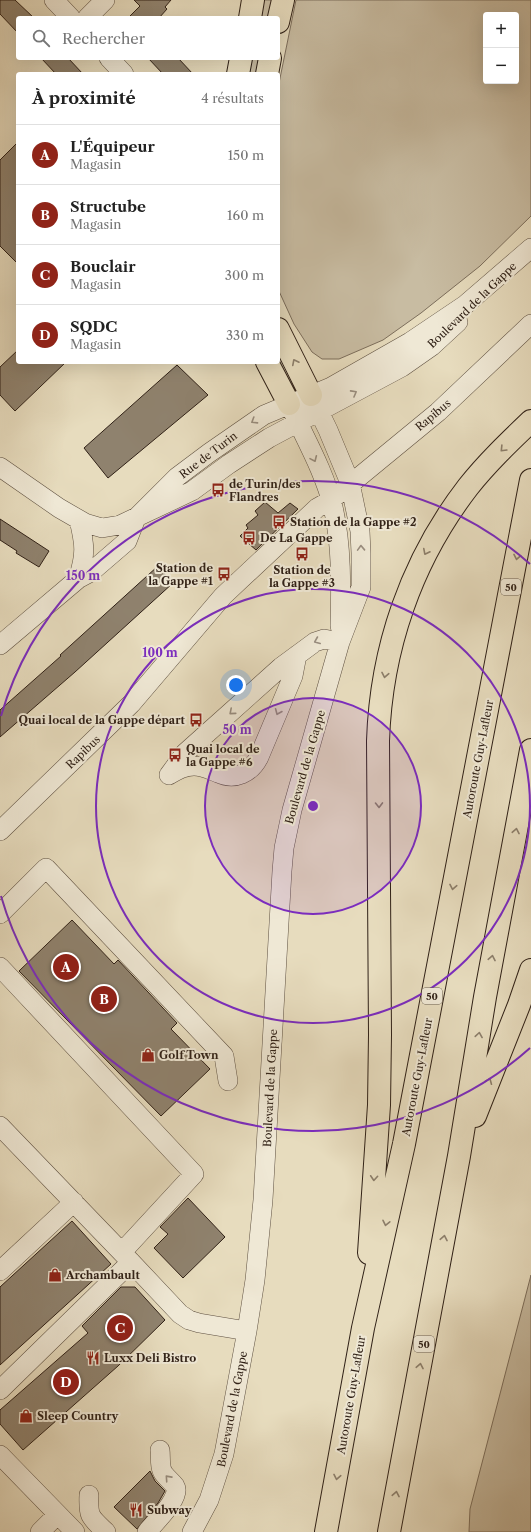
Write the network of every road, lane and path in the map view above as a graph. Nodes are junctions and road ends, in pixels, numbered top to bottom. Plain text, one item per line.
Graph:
1 (54, 0) edge
2 (105, 0) edge
3 (254, 0) edge
4 (283, 0) edge
5 (69, 16) edge
6 (89, 16) edge
7 (250, 16) edge
8 (279, 16) edge
9 (111, 60) edge
10 (241, 60) edge
11 (270, 60) edge
12 (122, 72) edge
13 (238, 72) edge
14 (267, 72) edge
15 (526, 253) edge
16 (531, 324) edge
17 (280, 333) edge
18 (268, 364) edge
19 (315, 404) junction
20 (294, 414) junction
21 (531, 421) edge
22 (0, 467) edge
23 (531, 480) edge
24 (350, 483) junction
25 (331, 500) junction
26 (136, 518) junction
27 (79, 520) junction
28 (78, 579) junction
29 (340, 642) junction
30 (0, 645) edge
31 (298, 655) junction
32 (531, 750) edge
33 (0, 831) edge
34 (0, 914) edge
35 (0, 967) edge
36 (531, 970) edge
37 (228, 1081) dead end
38 (0, 1126) edge
39 (459, 1156) junction
40 (74, 1202) junction
41 (127, 1257) junction
42 (0, 1271) edge
43 (363, 1328) junction
44 (247, 1331) junction
45 (0, 1390) edge
46 (160, 1450) dead end
47 (0, 1455) edge
48 (89, 1495) dead end
49 (58, 1515) junction
50 (40, 1532) edge
51 (74, 1532) edge
52 (106, 1532) edge
53 (146, 1532) edge
54 (192, 1532) edge
55 (326, 1532) edge
56 (389, 1532) edge

1 - 5 street
2 - 6 street
3 - 7 highway
4 - 8 highway
9 - 12 street
10 - 13 highway
11 - 14 highway
15 - 19 street, Boulevard de la Gappe
16 - 24 street, Rapibus
19 -> 17 highway
18 - 20 highway
19 - 20 street, Rue de Turin
19 - 24 street, Boulevard de la Gappe
20 -> 25 street, Boulevard de la Gappe
20 - 26 street, Rue de Turin
21 -> 43 highway
22 - 27 street
23 -> 43 highway, Autoroute Guy-Lafleur / 50
24 - 25 street, Rapibus
29 -> 24 street, Boulevard de la Gappe
25 - 29 street, Boulevard de la Gappe
25 - 33 street, Rapibus
26 - 27 street
26 - 28 street, Rue de Turin
27 - 28 street
28 - 30 street, Rue de Turin
29 -> 31 street
29 - 44 street, Boulevard de la Gappe
31 - 31 street
39 -> 32 highway, 50
34 - 37 street
35 - 41 street
39 -> 36 highway
38 - 40 street
56 -> 39 highway, 50
40 - 41 street
40 - 42 street
41 - 44 street
41 - 45 street
43 -> 55 highway, Autoroute Guy-Lafleur / 50
44 - 54 street, Boulevard de la Gappe
53 -> 46 street
47 - 49 street
48 - 52 street
49 - 50 street
49 - 51 street

